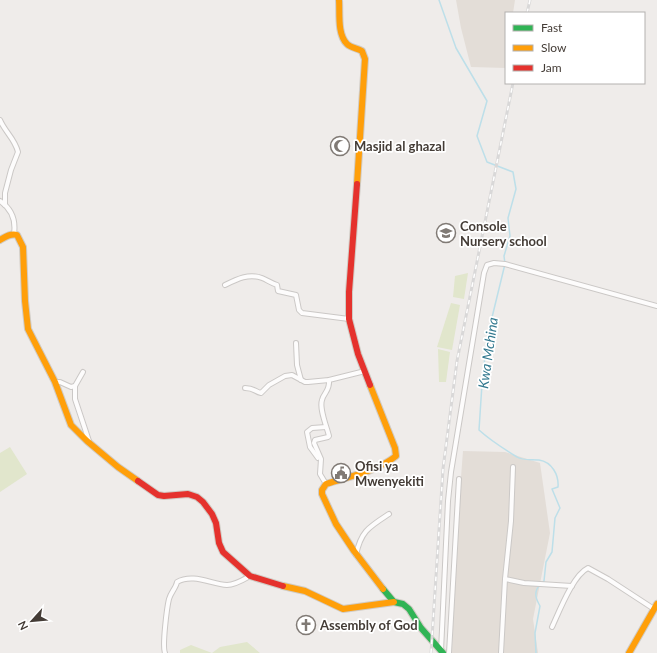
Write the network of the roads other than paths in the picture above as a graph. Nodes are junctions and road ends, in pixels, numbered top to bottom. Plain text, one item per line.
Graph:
1 (339, 0) edge
2 (0, 120) edge
3 (0, 201) edge
4 (5, 205) junction
5 (14, 234) junction
6 (0, 240) edge
7 (225, 285) dead end
8 (657, 306) edge
9 (349, 319) junction
10 (296, 343) dead end
11 (365, 371) junction
12 (82, 372) dead end
13 (302, 380) junction
14 (329, 380) junction
15 (56, 382) junction
16 (76, 386) junction
17 (245, 388) dead end
18 (326, 427) junction
19 (90, 443) junction
20 (321, 462) junction
21 (513, 468) dead end
22 (459, 479) dead end
23 (326, 484) junction
24 (389, 514) dead end
25 (356, 555) junction
26 (250, 576) junction
27 (505, 580) junction
28 (572, 586) junction
29 (394, 602) junction
30 (655, 609) edge
31 (552, 627) dead end
32 (442, 652) edge
33 (165, 653) edge
34 (449, 653) edge
35 (501, 653) edge
36 (629, 653) edge

1 - 9 main road
2 - 4 street
3 - 4 street
4 - 5 street
5 - 6 main road
5 - 15 main road
7 - 9 street
8 - 32 street
9 - 11 main road
10 - 13 street
11 - 14 street
11 - 23 main road
12 - 16 street
13 - 14 street
13 - 17 street
14 - 18 street
15 - 16 street
15 - 19 main road
16 - 19 street
18 - 20 street
18 - 20 street
19 - 26 main road
20 - 23 street
21 - 27 street
22 - 34 street
23 - 25 main road
24 - 25 street
25 - 29 main road
26 - 29 main road
26 - 33 street
27 - 28 street
27 - 35 street
28 - 30 street
28 - 31 street
29 - 32 main road
30 - 36 main road

